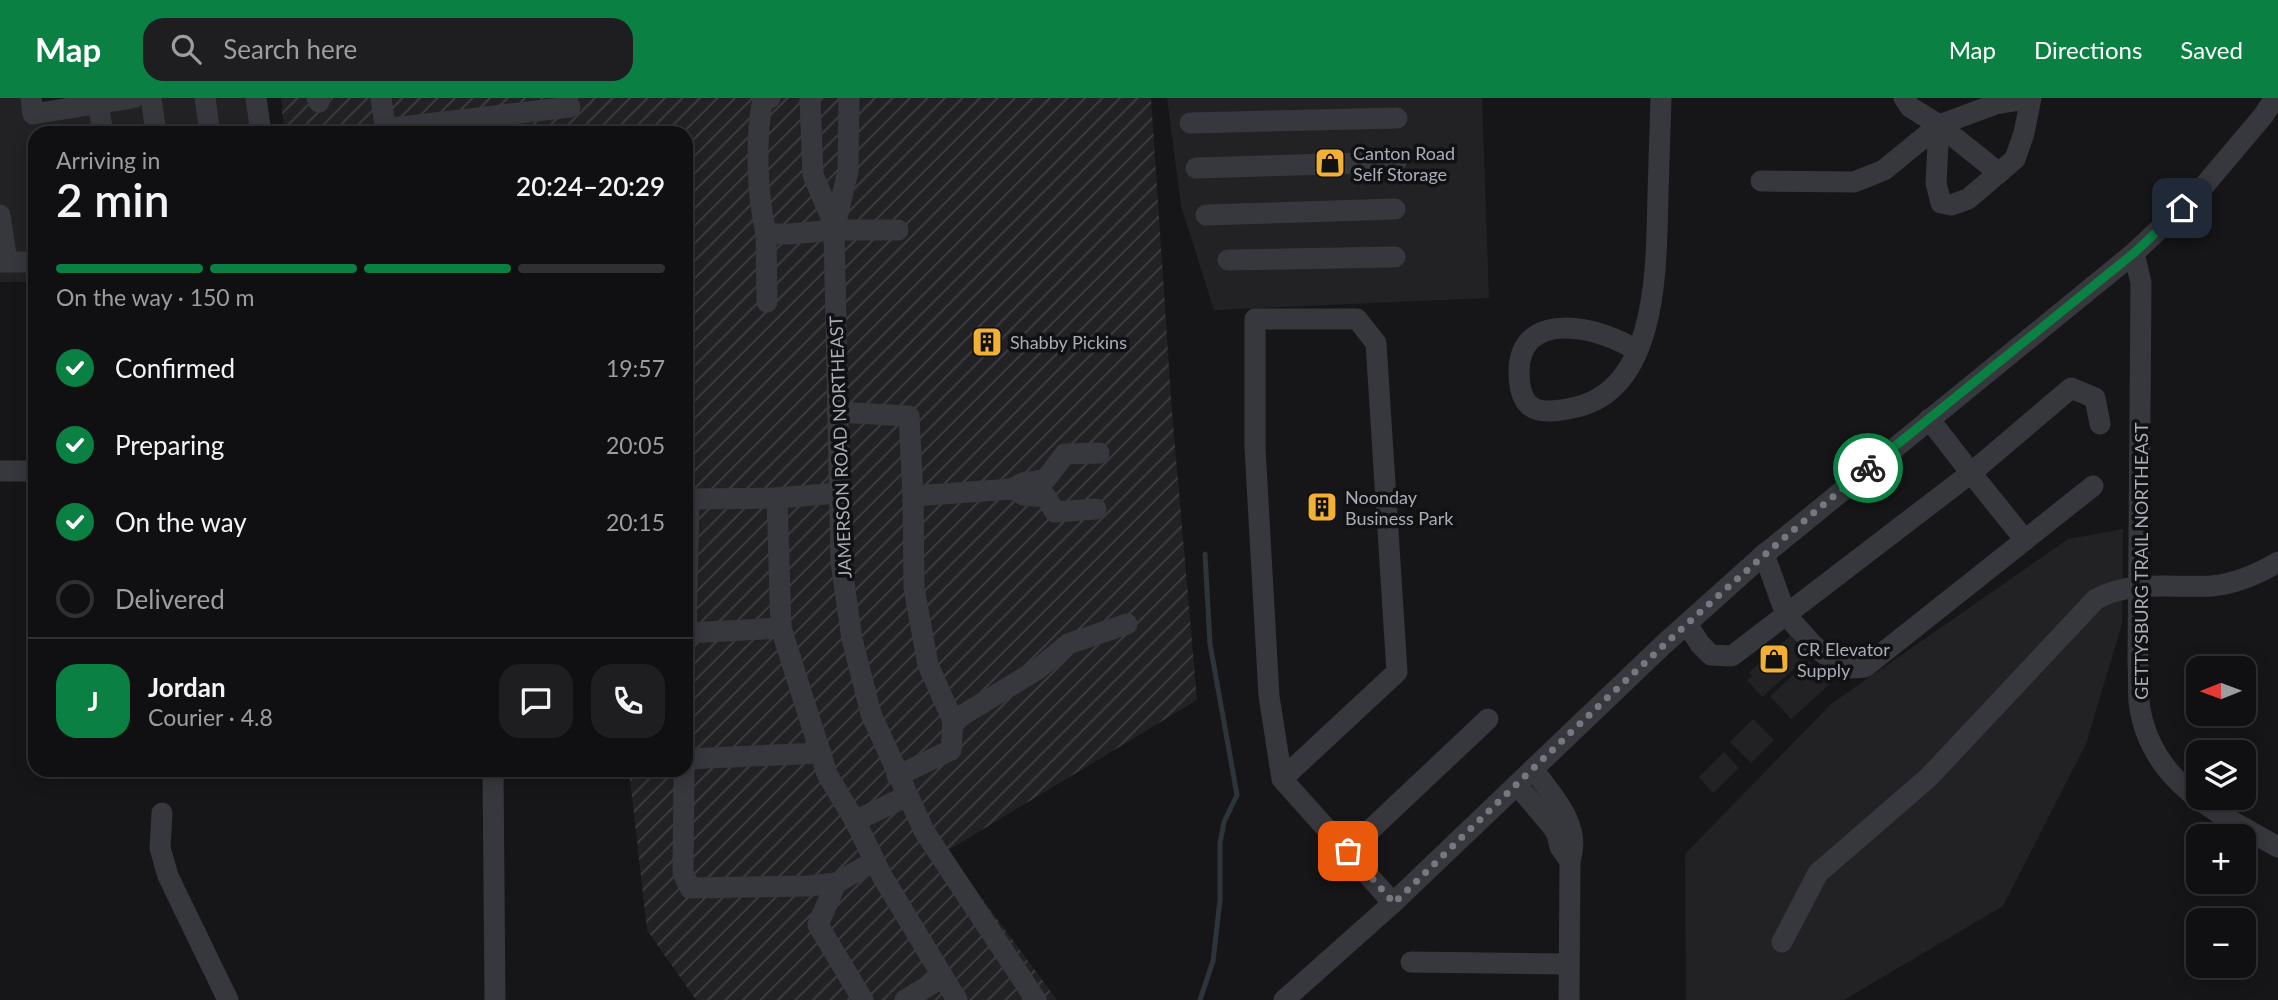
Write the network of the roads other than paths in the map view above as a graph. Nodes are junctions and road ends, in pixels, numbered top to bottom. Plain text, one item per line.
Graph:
1 (133, 98) edge
2 (151, 98) edge
3 (205, 98) edge
4 (256, 98) edge
5 (381, 98) edge
6 (763, 98) edge
7 (769, 98) edge
8 (810, 98) edge
9 (849, 98) edge
10 (1661, 98) edge
11 (1905, 98) edge
12 (2275, 98) edge
13 (98, 104) junction
14 (570, 107) dead end
15 (35, 115) edge
16 (1397, 118) dead end
17 (1190, 122) dead end
18 (1939, 125) junction
19 (102, 126) edge
20 (155, 126) edge
21 (209, 126) edge
22 (260, 126) edge
23 (384, 126) edge
24 (424, 126) edge
25 (1396, 162) dead end
26 (1196, 168) dead end
27 (1998, 173) junction
28 (1761, 181) dead end
29 (1395, 209) dead end
30 (0, 215) edge
31 (1206, 215) dead end
32 (834, 227) junction
33 (898, 230) dead end
34 (766, 234) junction
35 (2134, 253) junction
36 (1395, 257) dead end
37 (1228, 260) dead end
38 (4, 262) edge
39 (28, 262) edge
40 (767, 302) dead end
41 (1637, 351) junction
42 (837, 412) junction
43 (1929, 419) junction
44 (2100, 424) dead end
45 (1098, 453) dead end
46 (0, 471) edge
47 (28, 471) edge
48 (1971, 473) junction
49 (2093, 486) dead end
50 (1012, 489) junction
51 (839, 493) junction
52 (913, 496) junction
53 (778, 498) junction
54 (693, 499) edge
55 (1096, 509) dead end
56 (2025, 540) junction
57 (1764, 554) junction
58 (2278, 562) edge
59 (2140, 586) junction
60 (1786, 615) junction
61 (1127, 624) dead end
62 (1687, 624) junction
63 (781, 628) junction
64 (693, 635) edge
65 (1488, 719) dead end
66 (953, 721) junction
67 (821, 753) junction
68 (693, 759) edge
69 (1533, 769) junction
70 (897, 776) junction
71 (494, 777) edge
72 (684, 777) edge
73 (1282, 779) junction
74 (1517, 785) junction
75 (907, 796) junction
76 (162, 813) dead end
77 (855, 821) junction
78 (2278, 847) edge
79 (1348, 851) junction
80 (875, 861) junction
81 (1570, 861) junction
82 (836, 883) junction
83 (1394, 903) junction
84 (1782, 943) dead end
85 (1411, 962) dead end
86 (1569, 964) junction
87 (943, 977) junction
88 (228, 1000) edge
89 (495, 1000) edge
90 (863, 1000) edge
91 (905, 1000) edge
92 (957, 1000) edge
93 (1036, 1000) edge
94 (1284, 1000) edge
95 (1569, 1000) edge

1 - 13 street
2 - 20 street
3 - 21 street
4 - 22 street
5 - 23 street
6 - 7 street
6 - 34 street
8 - 32 street, JAMERSON ROAD NORTHEAST
9 - 32 street, JAMERSON ROAD NORTHEAST
10 - 41 street
11 - 18 street
12 - 35 street
13 - 15 street
13 - 19 street
14 - 24 street
16 - 17 street
18 - 27 street
18 - 27 street
18 - 27 street
18 - 28 street
25 - 26 street
29 - 31 street
30 - 38 street
32 - 33 street
32 - 34 street
32 - 42 street, JAMERSON ROAD NORTHEAST
34 - 40 street
35 - 43 street
35 - 59 street, GETTYSBURG TRAIL NORTHEAST
36 - 37 street
38 - 39 street
41 - 41 street
42 - 51 street, JAMERSON ROAD NORTHEAST
42 - 52 street
43 - 48 street
43 - 57 street
44 - 48 street
45 - 50 street
46 - 47 street
48 - 56 street
48 - 60 street
49 - 56 street
50 - 52 street
50 - 55 street
51 - 53 street
51 - 70 street, JAMERSON ROAD NORTHEAST
52 - 66 street
53 - 54 street
53 - 63 street
56 - 60 street
57 - 60 street
57 - 62 street
58 - 59 street
59 - 78 street, GETTYSBURG TRAIL NORTHEAST
59 - 84 street
60 - 62 street
61 - 66 street
62 - 69 street
63 - 64 street
63 - 67 street
65 - 79 street
66 - 70 street
67 - 68 street
67 - 77 street
69 - 74 street
69 - 81 street
70 - 75 street, JAMERSON ROAD NORTHEAST
71 - 89 street
72 - 82 street
73 - 73 street
73 - 79 street
74 - 81 street
74 - 83 street
75 - 77 street
75 - 93 street, JAMERSON ROAD NORTHEAST
76 - 88 street
77 - 80 street
79 - 83 street
80 - 82 street
80 - 87 street
81 - 86 street
82 - 90 street
83 - 94 street
85 - 86 street
86 - 95 street
87 - 91 street
87 - 92 street

